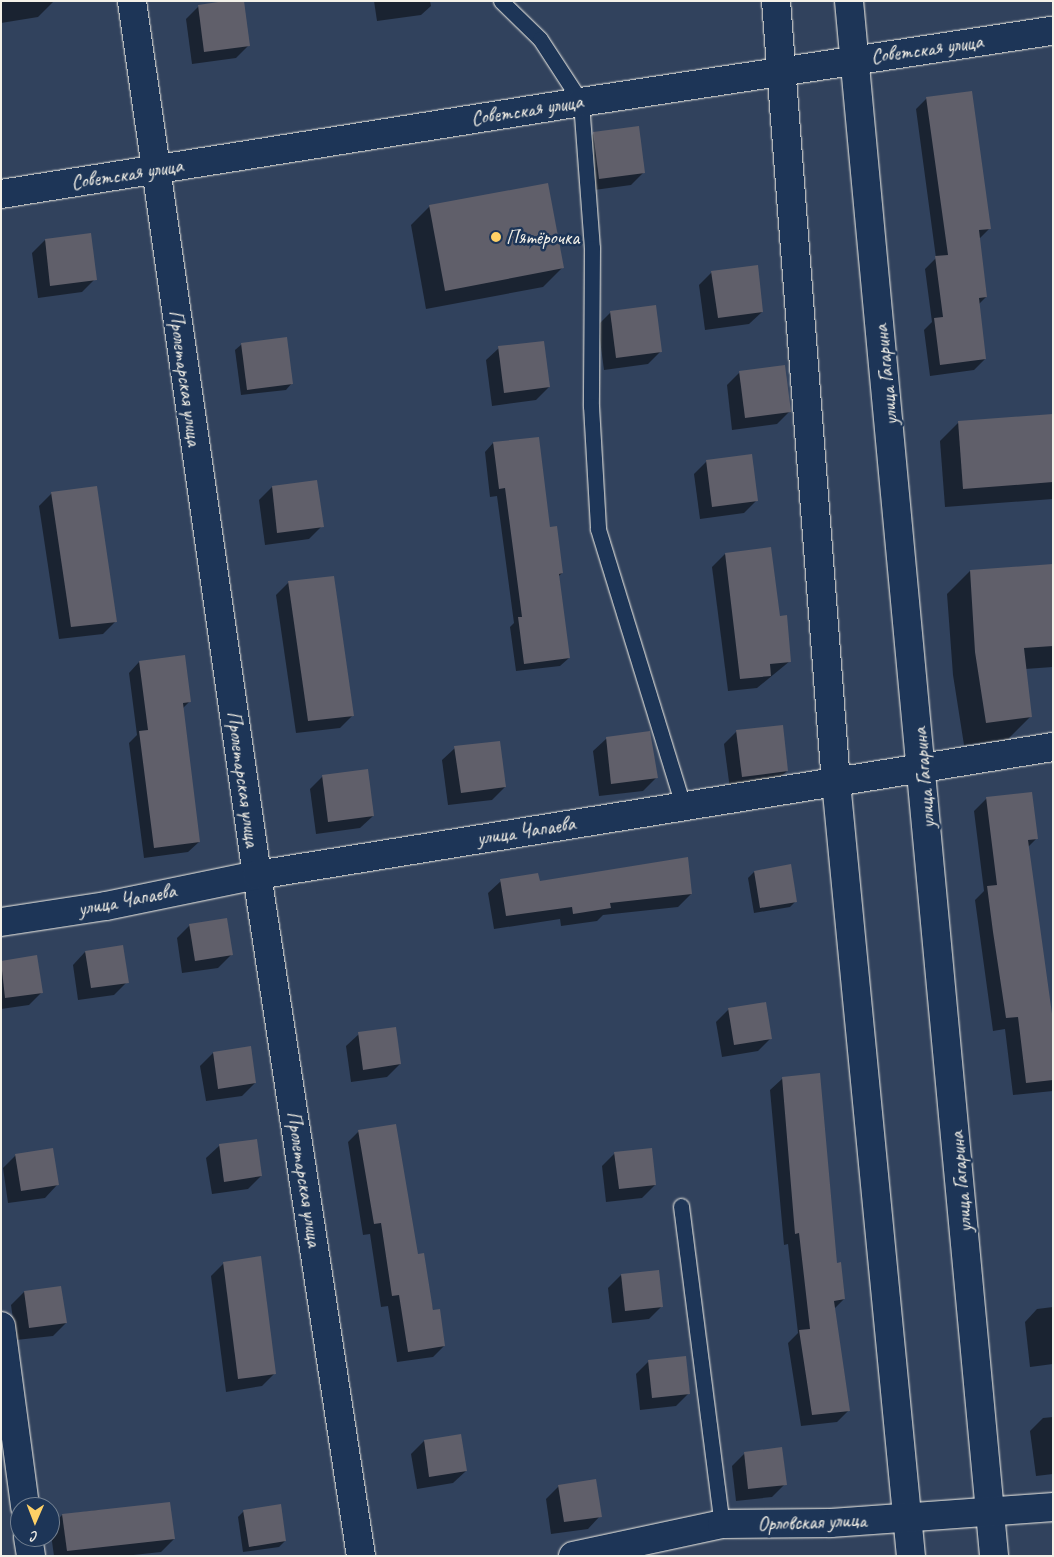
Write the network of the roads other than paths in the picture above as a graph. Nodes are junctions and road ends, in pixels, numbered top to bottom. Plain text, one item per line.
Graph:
1 (132, 1) edge
2 (500, 1) edge
3 (776, 1) edge
4 (849, 1) edge
5 (1053, 31) edge
6 (855, 60) junction
7 (781, 72) junction
8 (581, 102) junction
9 (155, 170) junction
10 (1, 194) edge
11 (1053, 747) edge
12 (923, 768) junction
13 (836, 782) junction
14 (683, 806) junction
15 (257, 875) junction
16 (1, 922) edge
17 (681, 1206) dead end
18 (1, 1326) edge
19 (24, 1497) edge
20 (1053, 1507) edge
21 (991, 1512) junction
22 (907, 1517) junction
23 (722, 1524) junction
24 (361, 1556) edge
25 (573, 1556) edge
26 (911, 1556) edge
27 (994, 1556) edge

1 - 9 street, Пролетарская улица
2 - 8 lane
3 - 7 street
4 - 6 street, улица Гагарина
5 - 6 street, Советская улица
6 - 7 street, Советская улица
6 - 12 street, улица Гагарина
7 - 8 street, Советская улица
7 - 13 street
8 - 9 street, Советская улица
8 - 14 lane
9 - 10 street, Советская улица
9 - 15 street, Пролетарская улица
11 - 12 street, улица Чапаева
12 - 13 street, улица Чапаева
12 - 21 street, улица Гагарина
13 - 14 street, улица Чапаева
13 - 22 street
14 - 15 street, улица Чапаева
15 - 16 street, улица Чапаева
15 - 24 street, Пролетарская улица
17 - 23 lane
18 - 19 street
20 - 21 street, Орловская улица
21 - 22 street, Орловская улица
21 - 27 street, улица Гагарина
22 - 23 street, Орловская улица
22 - 26 street
23 - 25 street, Орловская улица

